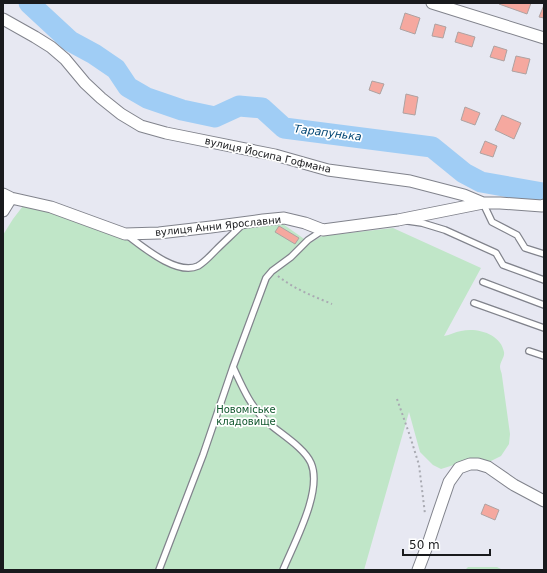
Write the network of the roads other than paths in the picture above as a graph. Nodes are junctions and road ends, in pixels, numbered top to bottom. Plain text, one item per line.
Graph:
1 (432, 3) edge
2 (3, 19) edge
3 (544, 38) edge
4 (7, 196) edge
5 (483, 203) junction
6 (544, 205) edge
7 (3, 211) edge
8 (398, 220) junction
9 (244, 223) junction
10 (323, 230) junction
11 (125, 234) junction
12 (544, 254) edge
13 (544, 280) edge
14 (482, 282) dead end
15 (474, 303) dead end
16 (544, 305) edge
17 (544, 328) edge
18 (529, 351) dead end
19 (544, 356) edge
20 (233, 367) junction
21 (544, 501) edge
22 (159, 570) edge
23 (283, 570) edge
24 (418, 570) edge

1 - 3 street
2 - 5 street, вулиця Йосипа Гофмана
4 - 7 street
4 - 11 street, вулиця Анни Ярославни
5 - 6 street, вулиця Йосипа Гофмана
5 - 8 street, вулиця Анни Ярославни
5 - 12 lane
8 - 10 street, вулиця Анни Ярославни
8 - 13 lane
9 - 10 street, вулиця Анни Ярославни
9 - 11 street, вулиця Анни Ярославни
9 - 11 lane
10 - 20 lane
14 - 16 lane
15 - 17 lane
18 - 19 lane
20 - 22 lane
20 - 23 lane
21 - 24 street

